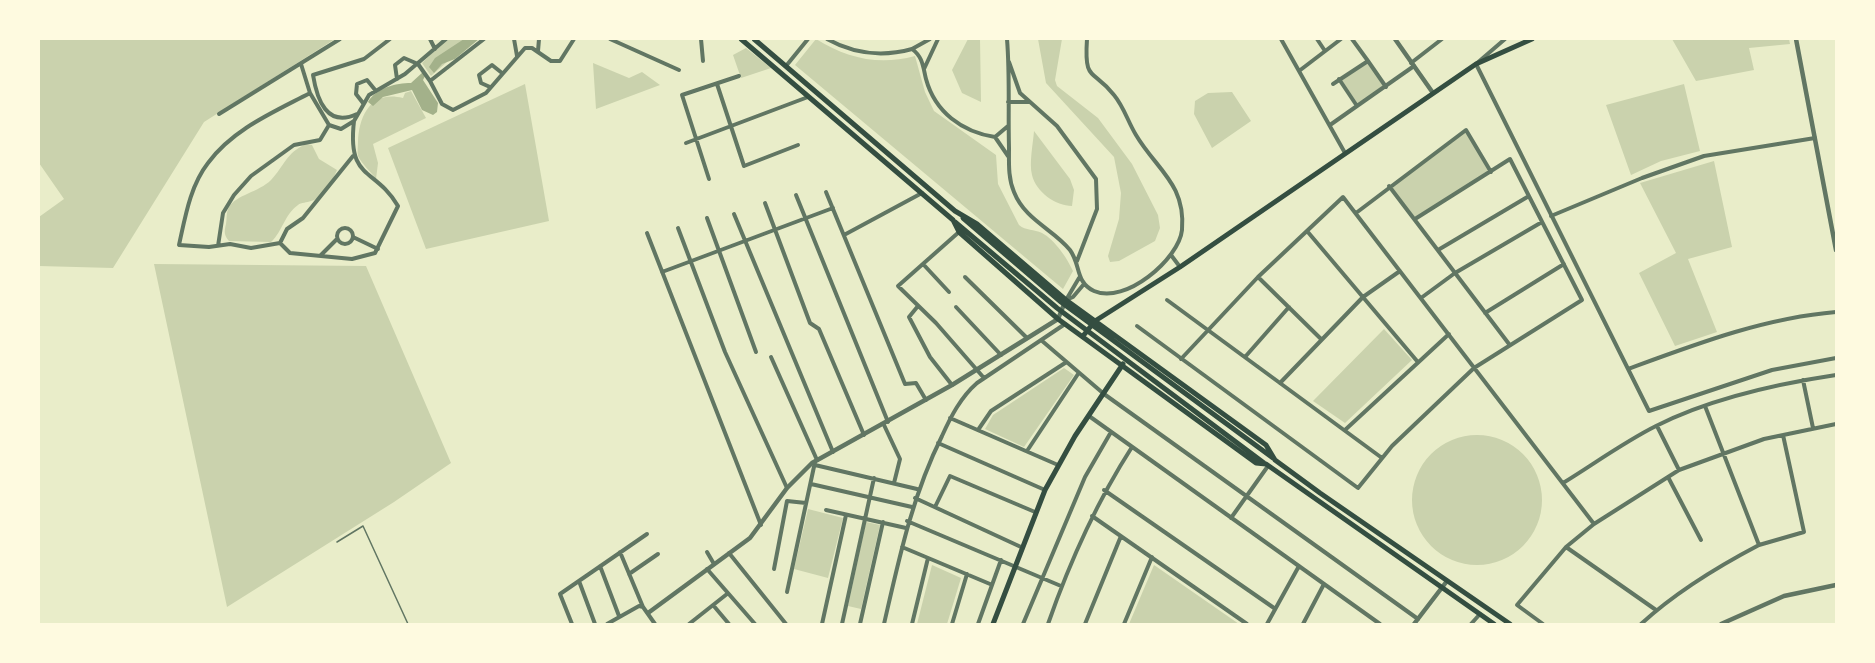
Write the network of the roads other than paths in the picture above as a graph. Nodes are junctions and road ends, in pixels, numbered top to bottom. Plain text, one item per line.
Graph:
1 (340, 39) edge
2 (390, 39) edge
3 (430, 39) edge
4 (446, 39) edge
5 (484, 39) edge
6 (514, 39) edge
7 (539, 39) edge
8 (574, 39) edge
9 (610, 39) edge
10 (701, 39) edge
11 (741, 39) edge
12 (754, 39) edge
13 (808, 39) edge
14 (827, 39) edge
15 (930, 39) edge
16 (938, 39) edge
17 (1007, 39) edge
18 (1087, 39) edge
19 (1281, 39) edge
20 (1317, 39) edge
21 (1341, 39) edge
22 (1352, 39) edge
23 (1395, 39) edge
24 (1505, 39) edge
25 (1532, 39) edge
26 (1796, 39) edge
27 (1440, 40) edge
28 (1511, 47) junction
29 (435, 50) junction
30 (912, 50) junction
31 (538, 51) junction
32 (1325, 51) junction
33 (517, 56) junction
34 (1008, 59) junction
35 (1368, 61) junction
36 (703, 62) dead end
37 (301, 64) junction
38 (418, 64) junction
39 (1413, 64) junction
40 (1476, 64) junction
41 (785, 67) junction
42 (679, 70) dead end
43 (924, 70) junction
44 (1299, 70) junction
45 (502, 73) junction
46 (739, 76) dead end
47 (397, 79) junction
48 (1340, 79) junction
49 (430, 81) junction
50 (717, 84) junction
51 (1333, 84) dead end
52 (490, 87) junction
53 (1386, 87) junction
54 (376, 91) junction
55 (310, 93) junction
56 (1433, 93) junction
57 (808, 96) junction
58 (317, 100) junction
59 (1008, 102) junction
60 (1030, 102) junction
61 (363, 103) junction
62 (1357, 106) junction
63 (219, 114) dead end
64 (358, 114) junction
65 (354, 121) junction
66 (329, 125) junction
67 (1330, 125) junction
68 (731, 126) junction
69 (1008, 126) junction
70 (995, 137) junction
71 (1816, 138) junction
72 (696, 139) junction
73 (686, 143) dead end
74 (798, 145) dead end
75 (1345, 153) junction
76 (353, 156) junction
77 (1009, 158) junction
78 (1491, 172) junction
79 (709, 179) dead end
80 (1389, 186) junction
81 (826, 192) dead end
82 (922, 194) junction
83 (796, 195) dead end
84 (1529, 196) junction
85 (765, 203) dead end
86 (833, 208) junction
87 (1356, 213) junction
88 (734, 214) dead end
89 (1551, 216) junction
90 (707, 218) dead end
91 (805, 218) junction
92 (1414, 219) junction
93 (953, 220) junction
94 (1542, 222) junction
95 (678, 228) dead end
96 (775, 230) junction
97 (1307, 231) junction
98 (959, 232) junction
99 (647, 233) dead end
100 (844, 235) junction
101 (353, 237) junction
102 (338, 239) junction
103 (745, 241) junction
104 (280, 243) junction
105 (218, 246) junction
106 (378, 249) junction
107 (719, 250) junction
108 (1438, 250) junction
109 (1836, 250) edge
110 (1171, 255) junction
111 (320, 256) junction
112 (691, 261) junction
113 (1077, 261) junction
114 (923, 264) junction
115 (1564, 264) junction
116 (1180, 267) junction
117 (1400, 271) junction
118 (662, 272) junction
119 (1455, 273) junction
120 (965, 277) dead end
121 (1258, 277) junction
122 (1079, 278) junction
123 (1084, 284) junction
124 (949, 292) dead end
125 (1364, 297) junction
126 (1421, 298) junction
127 (1167, 300) dead end
128 (1061, 303) junction
129 (918, 306) junction
130 (956, 307) dead end
131 (1289, 307) junction
132 (1836, 312) edge
133 (1485, 313) junction
134 (1059, 319) junction
135 (1095, 321) junction
136 (1066, 324) junction
137 (1137, 326) dead end
138 (1208, 330) junction
139 (1449, 334) junction
140 (1083, 336) junction
141 (1028, 338) junction
142 (1321, 339) junction
143 (1041, 340) junction
144 (1509, 344) junction
145 (1134, 348) junction
146 (756, 352) dead end
147 (1001, 354) junction
148 (771, 357) dead end
149 (1245, 357) junction
150 (1836, 358) edge
151 (1181, 359) junction
152 (1417, 361) junction
153 (1065, 363) junction
154 (1123, 365) junction
155 (1474, 368) junction
156 (977, 369) junction
157 (1628, 369) junction
158 (1078, 374) junction
159 (1836, 375) edge
160 (984, 378) junction
161 (1803, 380) junction
162 (1280, 383) junction
163 (952, 385) junction
164 (1104, 394) junction
165 (926, 400) junction
166 (1705, 406) junction
167 (1089, 416) junction
168 (950, 418) junction
169 (886, 423) junction
170 (1836, 424) edge
171 (1656, 426) junction
172 (1813, 428) junction
173 (978, 430) junction
174 (1345, 430) junction
175 (1111, 432) junction
176 (864, 435) junction
177 (1783, 435) junction
178 (938, 443) junction
179 (1132, 447) junction
180 (1724, 451) junction
181 (832, 452) junction
182 (1027, 452) junction
183 (1382, 458) junction
184 (1275, 460) junction
185 (816, 462) junction
186 (1058, 465) junction
187 (1267, 465) junction
188 (1679, 470) junction
189 (1668, 477) junction
190 (874, 478) junction
191 (894, 483) junction
192 (1563, 483) junction
193 (811, 484) junction
194 (787, 488) junction
195 (918, 489) junction
196 (1045, 490) junction
197 (1104, 490) junction
198 (1247, 495) junction
199 (869, 498) junction
200 (915, 498) junction
201 (806, 503) junction
202 (912, 507) junction
203 (935, 507) junction
204 (826, 510) dead end
205 (1035, 512) junction
206 (846, 515) junction
207 (1092, 516) junction
208 (865, 518) junction
209 (1231, 518) junction
210 (908, 521) junction
211 (883, 522) junction
212 (1594, 524) junction
213 (761, 525) junction
214 (906, 528) junction
215 (647, 534) dead end
216 (1121, 536) junction
217 (1701, 540) dead end
218 (337, 542) dead end
219 (1759, 545) junction
220 (902, 547) junction
221 (1021, 547) junction
222 (1566, 547) junction
223 (620, 552) junction
224 (707, 552) dead end
225 (729, 553) junction
226 (658, 555) dead end
227 (928, 557) junction
228 (1152, 557) junction
229 (1001, 560) junction
230 (714, 564) junction
231 (600, 566) junction
232 (1014, 566) junction
233 (1299, 566) junction
234 (707, 569) junction
235 (774, 569) dead end
236 (629, 574) junction
237 (967, 574) junction
238 (1041, 577) junction
239 (579, 581) junction
240 (1447, 582) junction
241 (990, 584) junction
242 (1324, 584) junction
243 (1836, 585) edge
244 (1061, 586) junction
245 (1443, 588) junction
246 (787, 592) dead end
247 (727, 594) junction
248 (713, 605) junction
249 (643, 607) junction
250 (1274, 608) junction
251 (1656, 610) junction
252 (648, 613) junction
253 (1480, 614) junction
254 (619, 616) junction
255 (1370, 617) junction
256 (1416, 622) edge
257 (408, 624) edge
258 (572, 624) edge
259 (595, 624) edge
260 (607, 624) edge
261 (655, 624) edge
262 (689, 624) edge
263 (729, 624) edge
264 (755, 624) edge
265 (786, 624) edge
266 (822, 624) edge
267 (842, 624) edge
268 (860, 624) edge
269 (884, 624) edge
270 (912, 624) edge
271 (952, 624) edge
272 (978, 624) edge
273 (993, 624) edge
274 (1023, 624) edge
275 (1048, 624) edge
276 (1085, 624) edge
277 (1124, 624) edge
278 (1247, 624) edge
279 (1267, 624) edge
280 (1303, 624) edge
281 (1366, 624) edge
282 (1380, 624) edge
283 (1472, 624) edge
284 (1494, 624) edge
285 (1510, 624) edge
286 (1543, 624) edge
287 (1641, 624) edge
288 (1721, 624) edge

1 - 37 street
2 - 58 street
3 - 29 street
4 - 29 street
5 - 49 street
6 - 33 street
7 - 31 street
8 - 31 street
9 - 42 street
10 - 36 street
11 - 57 main road
12 - 41 main road
13 - 41 street
14 - 30 street
15 - 30 street
16 - 43 street
17 - 34 street
18 - 110 street
19 - 44 street
20 - 32 street
21 - 32 street
22 - 35 street
23 - 39 street
24 - 28 street
24 - 40 street
25 - 28 main road
26 - 71 street
27 - 39 street
28 - 40 main road
29 - 38 street
30 - 43 street
31 - 33 street
32 - 44 street
33 - 45 street
34 - 59 street
34 - 60 street
35 - 48 street
35 - 53 street
37 - 55 street
37 - 63 street
38 - 47 street
38 - 47 street
38 - 49 street
39 - 53 street
39 - 56 street
40 - 56 main road
40 - 89 street
41 - 128 main road
43 - 70 street
44 - 67 street
45 - 52 street
45 - 52 street
46 - 50 street
47 - 54 street
48 - 51 street
48 - 62 street
49 - 52 street
50 - 68 street
50 - 72 street
53 - 62 street
54 - 61 street
54 - 61 street
55 - 58 street
55 - 105 street
56 - 75 main road
57 - 68 street
57 - 82 main road
58 - 64 street
58 - 66 street
59 - 60 street
59 - 69 street
60 - 113 street
61 - 64 street
62 - 67 street
64 - 65 street
65 - 66 street
65 - 76 street
66 - 105 street
67 - 75 street
68 - 72 street
68 - 74 street
69 - 70 street
69 - 77 street
70 - 77 street
71 - 89 street
71 - 109 street
72 - 73 street
72 - 79 street
75 - 116 main road
76 - 104 street
76 - 106 street
77 - 113 street
78 - 80 street
78 - 84 street
78 - 92 street
80 - 87 street
80 - 92 street
81 - 86 street
82 - 93 main road
82 - 100 street
83 - 91 street
84 - 94 street
84 - 108 street
85 - 96 street
86 - 91 street
86 - 100 street
87 - 97 street
87 - 117 street
88 - 103 street
89 - 157 street
90 - 107 street
91 - 96 street
91 - 169 street
92 - 108 street
93 - 98 main road
93 - 128 main road
94 - 115 street
94 - 119 street
95 - 112 street
96 - 103 street
96 - 176 street
97 - 121 street
97 - 125 street
98 - 114 street
98 - 134 main road
99 - 118 street
100 - 165 street
101 - 102 street
101 - 102 street
101 - 106 street
102 - 111 street
103 - 107 street
103 - 181 street
104 - 105 street
104 - 111 street
106 - 111 street
107 - 112 street
107 - 146 street
108 - 119 street
110 - 116 street
110 - 123 street
112 - 118 street
112 - 194 street
113 - 122 street
114 - 124 street
114 - 129 street
115 - 133 street
115 - 144 street
116 - 135 main road
117 - 125 street
117 - 126 street
118 - 213 street
119 - 126 street
119 - 133 street
120 - 141 street
121 - 131 street
121 - 138 street
122 - 123 street
122 - 128 street
123 - 128 street
125 - 142 street
125 - 152 street
126 - 139 street
127 - 138 street
128 - 134 street
128 - 135 main road
128 - 184 main road
128 - 187 main road
129 - 156 street
129 - 163 street
130 - 147 street
131 - 142 street
131 - 149 street
132 - 157 street
133 - 144 street
134 - 136 main road
134 - 141 street
135 - 140 main road
135 - 145 main road
136 - 140 main road
136 - 143 street
137 - 151 street
138 - 149 street
138 - 151 street
139 - 152 street
139 - 155 street
140 - 154 main road
141 - 147 street
142 - 162 street
143 - 153 street
143 - 160 street
144 - 155 street
145 - 154 main road
145 - 184 main road
147 - 156 street
148 - 185 street
149 - 162 street
150 - 157 street
151 - 183 street
152 - 174 street
153 - 158 street
153 - 173 street
154 - 164 main road
154 - 187 main road
155 - 183 street
155 - 192 street
156 - 160 street
156 - 163 street
158 - 164 street
158 - 182 street
159 - 161 street
160 - 168 street
161 - 166 street
161 - 172 street
162 - 174 street
163 - 165 street
164 - 167 main road
164 - 198 street
165 - 169 street
166 - 171 street
166 - 180 street
167 - 175 street
167 - 186 main road
168 - 173 street
168 - 178 street
169 - 176 street
169 - 191 street
170 - 172 street
171 - 188 street
171 - 192 street
172 - 177 street
173 - 182 street
174 - 183 street
175 - 179 street
175 - 238 street
176 - 181 street
177 - 180 street
177 - 219 street
178 - 195 street
178 - 196 street
179 - 197 street
179 - 209 street
180 - 188 street
180 - 219 street
181 - 185 street
182 - 186 street
184 - 240 main road
185 - 190 street
185 - 193 street
185 - 194 street
186 - 196 main road
187 - 198 street
187 - 245 main road
188 - 189 street
189 - 212 street
189 - 217 street
190 - 191 street
190 - 199 street
191 - 195 street
192 - 212 street
193 - 199 street
193 - 201 street
194 - 213 street
195 - 200 street
196 - 205 main road
197 - 207 street
197 - 250 street
198 - 209 street
198 - 256 street
199 - 202 street
199 - 208 street
200 - 202 street
200 - 203 street
201 - 235 street
201 - 246 street
202 - 210 street
203 - 205 street
203 - 221 street
204 - 206 street
205 - 221 main road
206 - 208 street
206 - 266 street
207 - 216 street
207 - 244 street
208 - 211 street
208 - 267 street
209 - 233 street
210 - 214 street
210 - 229 street
211 - 214 street
211 - 268 street
212 - 222 street
213 - 225 street
214 - 220 street
215 - 223 street
216 - 228 street
216 - 276 street
218 - 257 lane
219 - 251 street
220 - 227 street
220 - 269 street
221 - 232 main road
222 - 251 street
222 - 286 street
223 - 231 street
223 - 236 street
224 - 230 street
225 - 230 street
225 - 265 street
226 - 236 street
227 - 237 street
227 - 270 street
228 - 277 street
228 - 278 street
229 - 232 street
229 - 241 street
230 - 234 street
231 - 239 street
231 - 254 street
232 - 238 street
232 - 273 main road
233 - 242 street
233 - 250 street
234 - 247 street
234 - 252 street
236 - 249 street
237 - 241 street
237 - 271 street
238 - 244 street
238 - 274 street
239 - 258 street
239 - 259 street
240 - 245 street
240 - 285 main road
241 - 272 street
242 - 255 street
242 - 280 street
243 - 288 street
244 - 275 street
245 - 253 main road
245 - 256 street
247 - 248 street
247 - 264 street
248 - 262 street
248 - 263 street
249 - 252 street
249 - 254 street
250 - 279 street
251 - 287 street
252 - 261 street
253 - 283 street
253 - 284 main road
254 - 260 street
255 - 281 street
255 - 282 street

